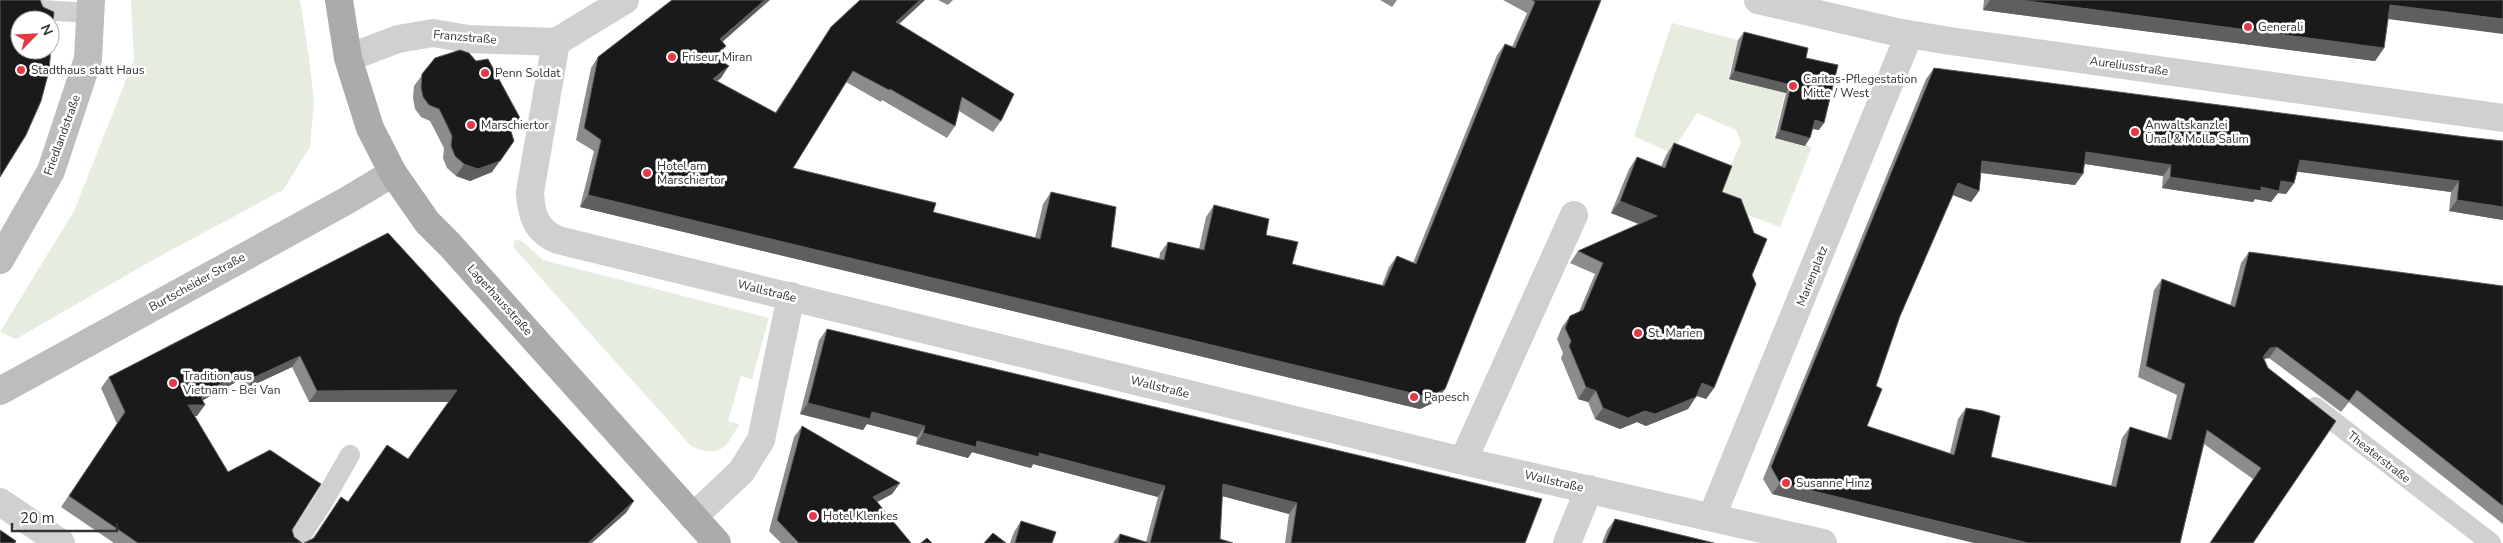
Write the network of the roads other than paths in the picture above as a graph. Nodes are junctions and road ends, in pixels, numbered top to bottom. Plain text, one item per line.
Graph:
1 (339, 0) edge
2 (625, 0) edge
3 (1758, 0) edge
4 (91, 7) edge
5 (41, 10) edge
6 (1909, 35) junction
7 (556, 42) junction
8 (348, 58) junction
9 (2503, 118) edge
10 (393, 173) junction
11 (1574, 215) dead end
12 (0, 260) edge
13 (791, 296) junction
14 (0, 390) edge
15 (2297, 393) edge
16 (350, 455) dead end
17 (1462, 461) junction
18 (1589, 489) junction
19 (0, 502) edge
20 (1712, 516) junction
21 (693, 517) junction
22 (61, 543) edge
23 (296, 543) edge
24 (717, 543) edge
25 (1567, 543) edge
26 (1823, 543) edge
27 (2491, 543) edge

1 - 8 main road, Lagerhausstraße
2 - 7 street
3 - 6 street, Aureliusstraße
4 - 5 lane
4 - 12 main road, Friedlandstraße
6 - 9 street, Aureliusstraße
6 - 20 street, Marienplatz
7 - 8 street, Franzstraße
7 - 13 street, Wallstraße
8 - 10 main road, Lagerhausstraße
10 - 14 main road, Burtscheider Straße
10 - 21 main road, Lagerhausstraße
11 - 17 street
13 - 17 street, Wallstraße
13 - 21 street
15 - 27 lane, Theaterstraße
16 - 23 lane
17 - 18 street, Wallstraße
18 - 20 street, Wallstraße
18 - 25 street
19 - 22 street
20 - 26 street, Wallstraße
21 - 24 main road, Lagerhausstraße

